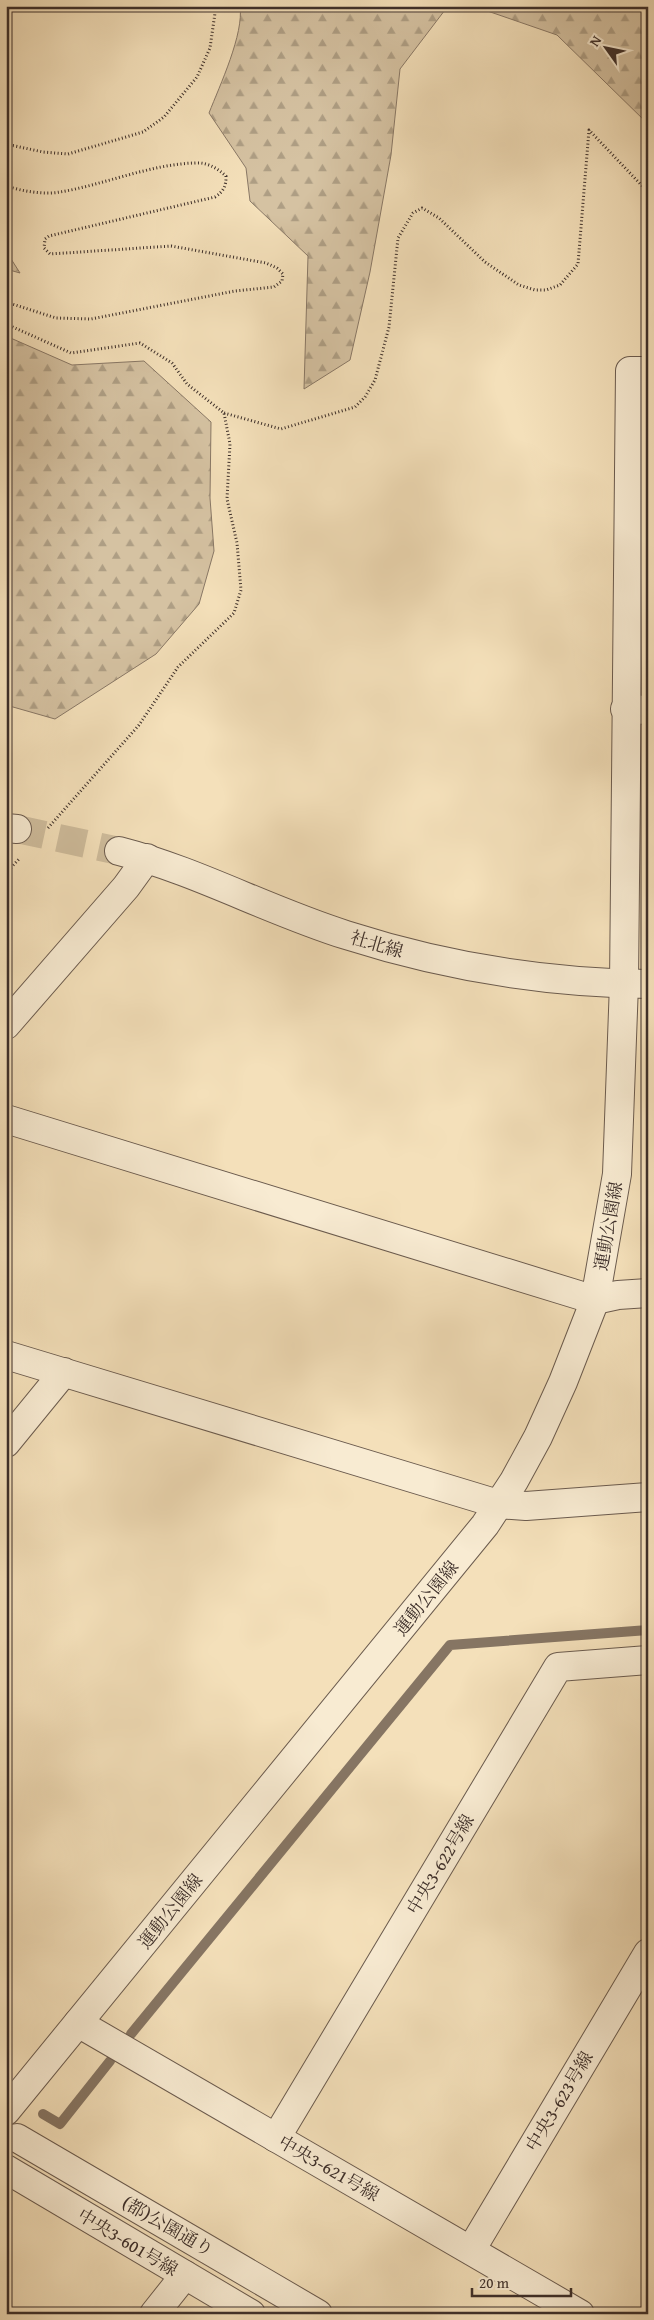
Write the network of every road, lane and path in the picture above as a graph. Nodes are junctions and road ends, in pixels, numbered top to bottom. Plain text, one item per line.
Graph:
1 (216, 6) edge
2 (6, 144) edge
3 (6, 186) edge
4 (648, 192) edge
5 (6, 302) edge
6 (6, 324) edge
7 (648, 372) edge
8 (224, 413) junction
9 (636, 709) edge
10 (46, 829) dead end
11 (119, 851) tunnel mouth
12 (147, 858) junction
13 (20, 859) dead end
14 (6, 873) edge
15 (636, 984) edge
16 (6, 1025) edge
17 (6, 1118) edge
18 (648, 1293) edge
19 (595, 1300) junction
20 (6, 1355) edge
21 (64, 1372) junction
22 (6, 1443) edge
23 (648, 1497) edge
24 (498, 1504) junction
25 (648, 1660) edge
26 (648, 1953) edge
27 (78, 2023) junction
28 (6, 2111) edge
29 (17, 2138) dead end
30 (276, 2138) junction
31 (6, 2169) edge
32 (471, 2250) junction
33 (185, 2276) junction
34 (154, 2314) edge
35 (251, 2314) edge
36 (318, 2314) edge
37 (580, 2314) edge

1 - 2 path
3 - 5 path
4 - 8 path
6 - 8 path
7 - 9 street, 運動公園線
8 - 10 path
9 - 15 street, 運動公園線
11 - 12 street, 社北線
12 - 15 street, 社北線
12 - 16 street
13 - 14 path
15 - 19 street, 運動公園線
17 - 19 street
18 - 19 street
19 - 24 street, 運動公園線
20 - 21 street
21 - 22 street
21 - 24 street
23 - 24 street
24 - 27 street, 運動公園線
25 - 30 street, 中央3-622号線
26 - 32 street, 中央3-623号線
27 - 28 street, 運動公園線
27 - 30 street, 中央3-621号線
29 - 36 street, (都)公園通り
30 - 32 street, 中央3-621号線
31 - 33 street, 中央3-601号線
32 - 37 street, 中央3-621号線
33 - 34 street
33 - 35 street, 中央3-601号線

